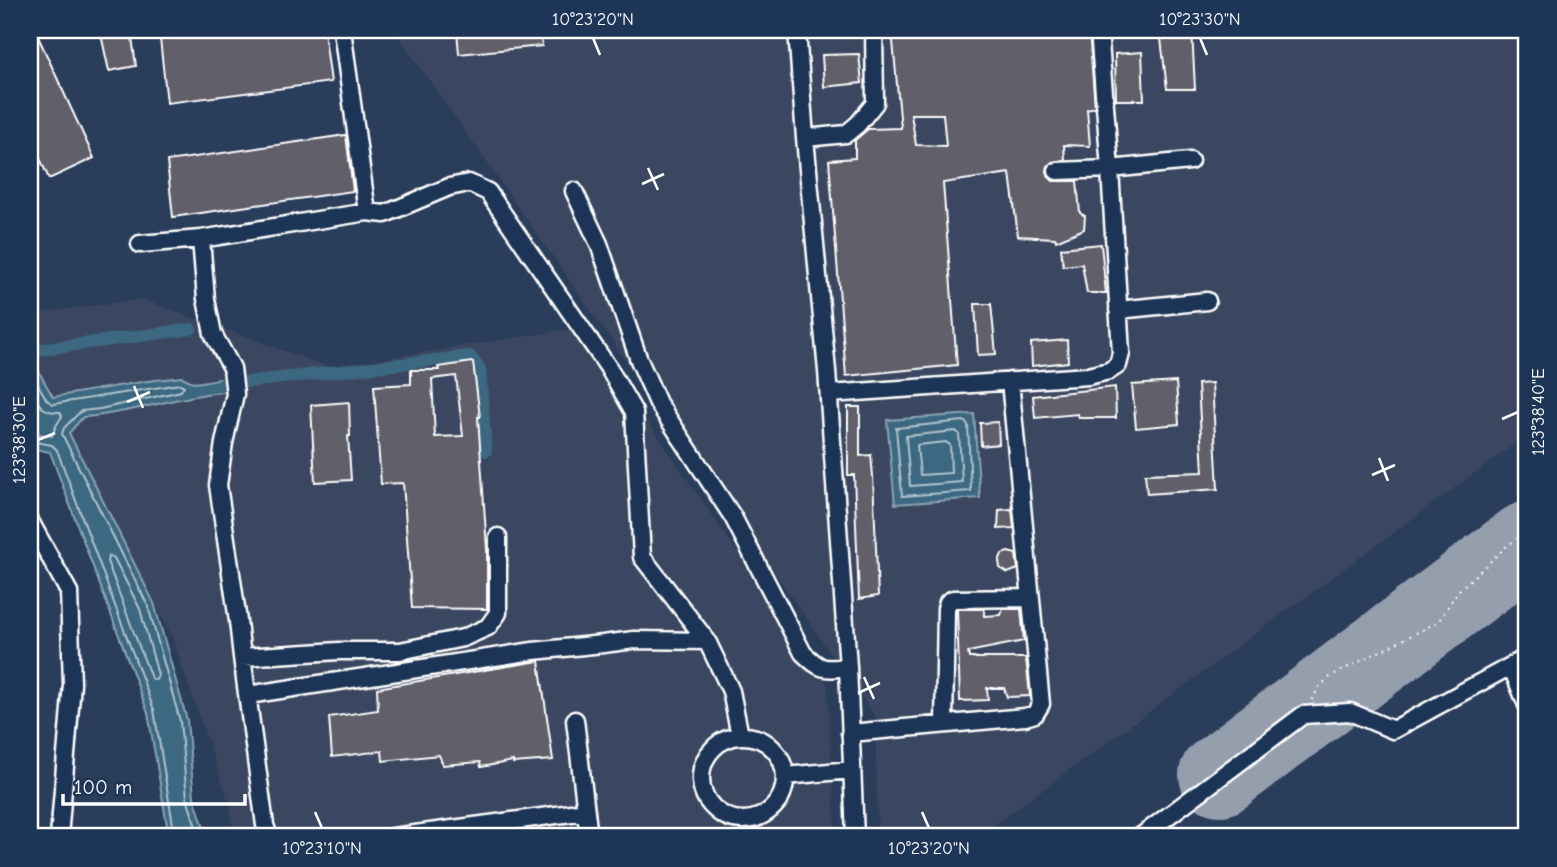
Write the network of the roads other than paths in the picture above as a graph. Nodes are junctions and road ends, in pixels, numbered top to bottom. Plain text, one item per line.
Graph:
1 (342, 30) edge
2 (797, 30) edge
3 (874, 30) edge
4 (1098, 30) edge
5 (805, 138) junction
6 (1190, 161) dead end
7 (1110, 169) junction
8 (1056, 171) dead end
9 (574, 191) dead end
10 (367, 212) junction
11 (201, 239) junction
12 (140, 244) dead end
13 (1207, 301) dead end
14 (1118, 310) junction
15 (1010, 381) junction
16 (829, 394) junction
17 (30, 521) edge
18 (498, 537) dead end
19 (1031, 598) junction
20 (707, 641) junction
21 (242, 657) junction
22 (1527, 657) edge
23 (1511, 666) junction
24 (848, 667) junction
25 (248, 695) junction
26 (1527, 705) edge
27 (575, 720) dead end
28 (944, 724) junction
29 (850, 733) junction
30 (740, 736) junction
31 (851, 770) junction
32 (785, 776) junction
33 (586, 811) junction
34 (744, 829) edge
35 (60, 837) edge
36 (269, 837) edge
37 (393, 837) edge
38 (589, 837) edge
39 (855, 837) edge
40 (1140, 837) edge

1 - 10 street
2 - 5 street
3 - 5 street
4 - 7 street
5 - 16 street
6 - 7 street
7 - 8 street
7 - 14 street
9 - 24 street
10 - 11 street
10 - 20 street
11 - 12 street
11 - 21 street
13 - 14 street
14 - 15 street
15 - 16 street
15 - 19 street
16 - 24 street
17 - 35 street
18 - 21 street
19 - 28 street
19 - 28 street
20 - 25 street
20 - 30 street
21 - 25 street
22 - 23 street
23 - 26 street
23 - 40 street
24 - 29 street
25 - 36 street
27 - 33 street
28 - 29 street
29 - 31 street
30 - 32 street
30 - 34 street
31 - 32 street
31 - 39 street
32 - 34 street
33 - 37 street
33 - 38 street

